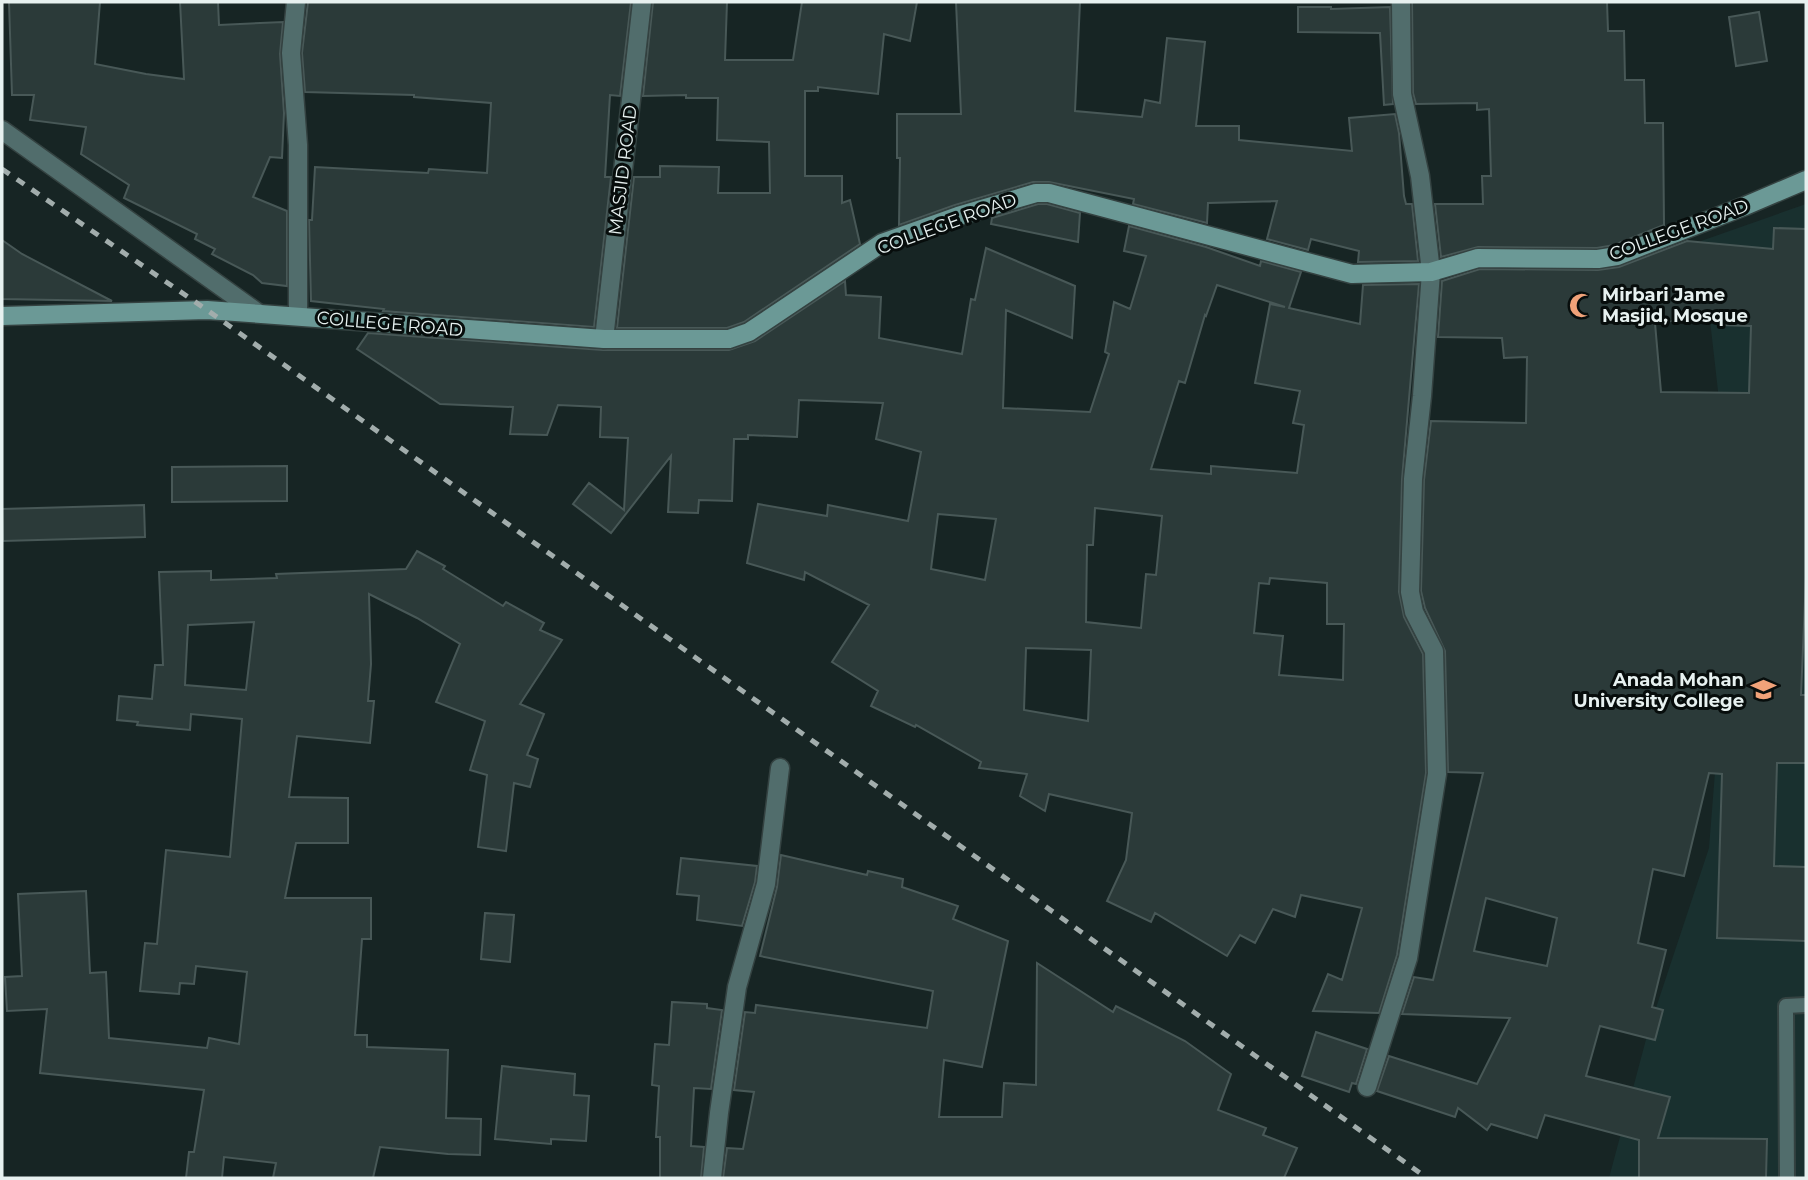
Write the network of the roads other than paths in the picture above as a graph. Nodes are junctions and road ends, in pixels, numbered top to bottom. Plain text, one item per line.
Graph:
1 (296, 2) edge
2 (642, 2) edge
3 (1401, 2) edge
4 (2, 130) edge
5 (1806, 180) edge
6 (1432, 272) junction
7 (258, 313) junction
8 (2, 316) edge
9 (298, 316) junction
10 (604, 339) junction
11 (780, 768) dead end
12 (1806, 1005) edge
13 (1367, 1087) dead end
14 (712, 1178) edge
15 (1787, 1178) edge

1 - 9 street
2 - 10 street, MASJID ROAD
3 - 6 street
4 - 7 street
5 - 6 street, COLLEGE ROAD
6 - 10 street, COLLEGE ROAD
6 - 13 street
7 - 8 street, COLLEGE ROAD
7 - 9 street, COLLEGE ROAD
9 - 10 street, COLLEGE ROAD
11 - 14 street
12 - 15 lane

